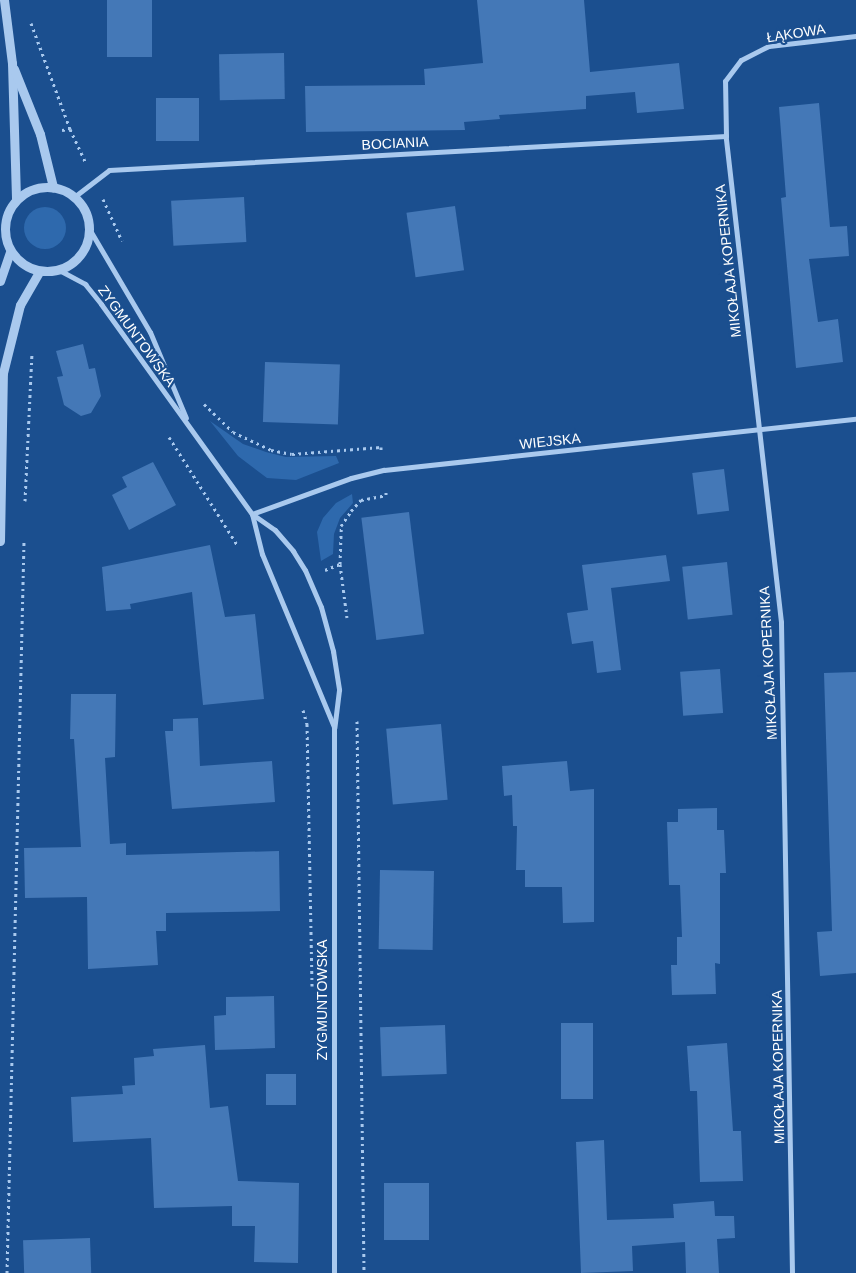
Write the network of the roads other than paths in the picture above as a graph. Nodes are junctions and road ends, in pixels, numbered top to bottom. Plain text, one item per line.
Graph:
1 (4, 0) edge
2 (856, 36) edge
3 (741, 60) joint
4 (12, 63) junction
5 (726, 136) junction
6 (53, 187) junction
7 (74, 197) junction
8 (16, 199) junction
9 (91, 232) junction
10 (10, 252) junction
11 (59, 270) junction
12 (40, 272) junction
13 (0, 281) edge
14 (0, 360) edge
15 (2, 373) edge
16 (856, 419) edge
17 (190, 425) junction
18 (760, 431) junction
19 (252, 514) junction
20 (0, 541) edge
21 (334, 728) junction
22 (334, 1273) edge
23 (792, 1273) edge

1 - 4 street
2 - 3 street, ŁĄKOWA
3 - 5 street, MIKOŁAJA KOPERNIKA
4 - 6 street
4 - 8 street
5 - 7 street, BOCIANIA
5 - 18 street, MIKOŁAJA KOPERNIKA
6 - 7 street
6 - 8 street
7 - 9 street
8 - 10 street
9 - 11 street
9 - 17 street, ZYGMUNTOWSKA
10 - 12 street
10 - 13 street
11 - 12 street
11 - 17 street, ZYGMUNTOWSKA
12 - 15 street
14 - 15 street
15 - 20 street
16 - 18 street, WIEJSKA
17 - 19 street, ZYGMUNTOWSKA
18 - 19 street, WIEJSKA
18 - 23 street, MIKOŁAJA KOPERNIKA
19 - 21 street, ZYGMUNTOWSKA
19 - 21 street, ZYGMUNTOWSKA
21 - 22 street, ZYGMUNTOWSKA

